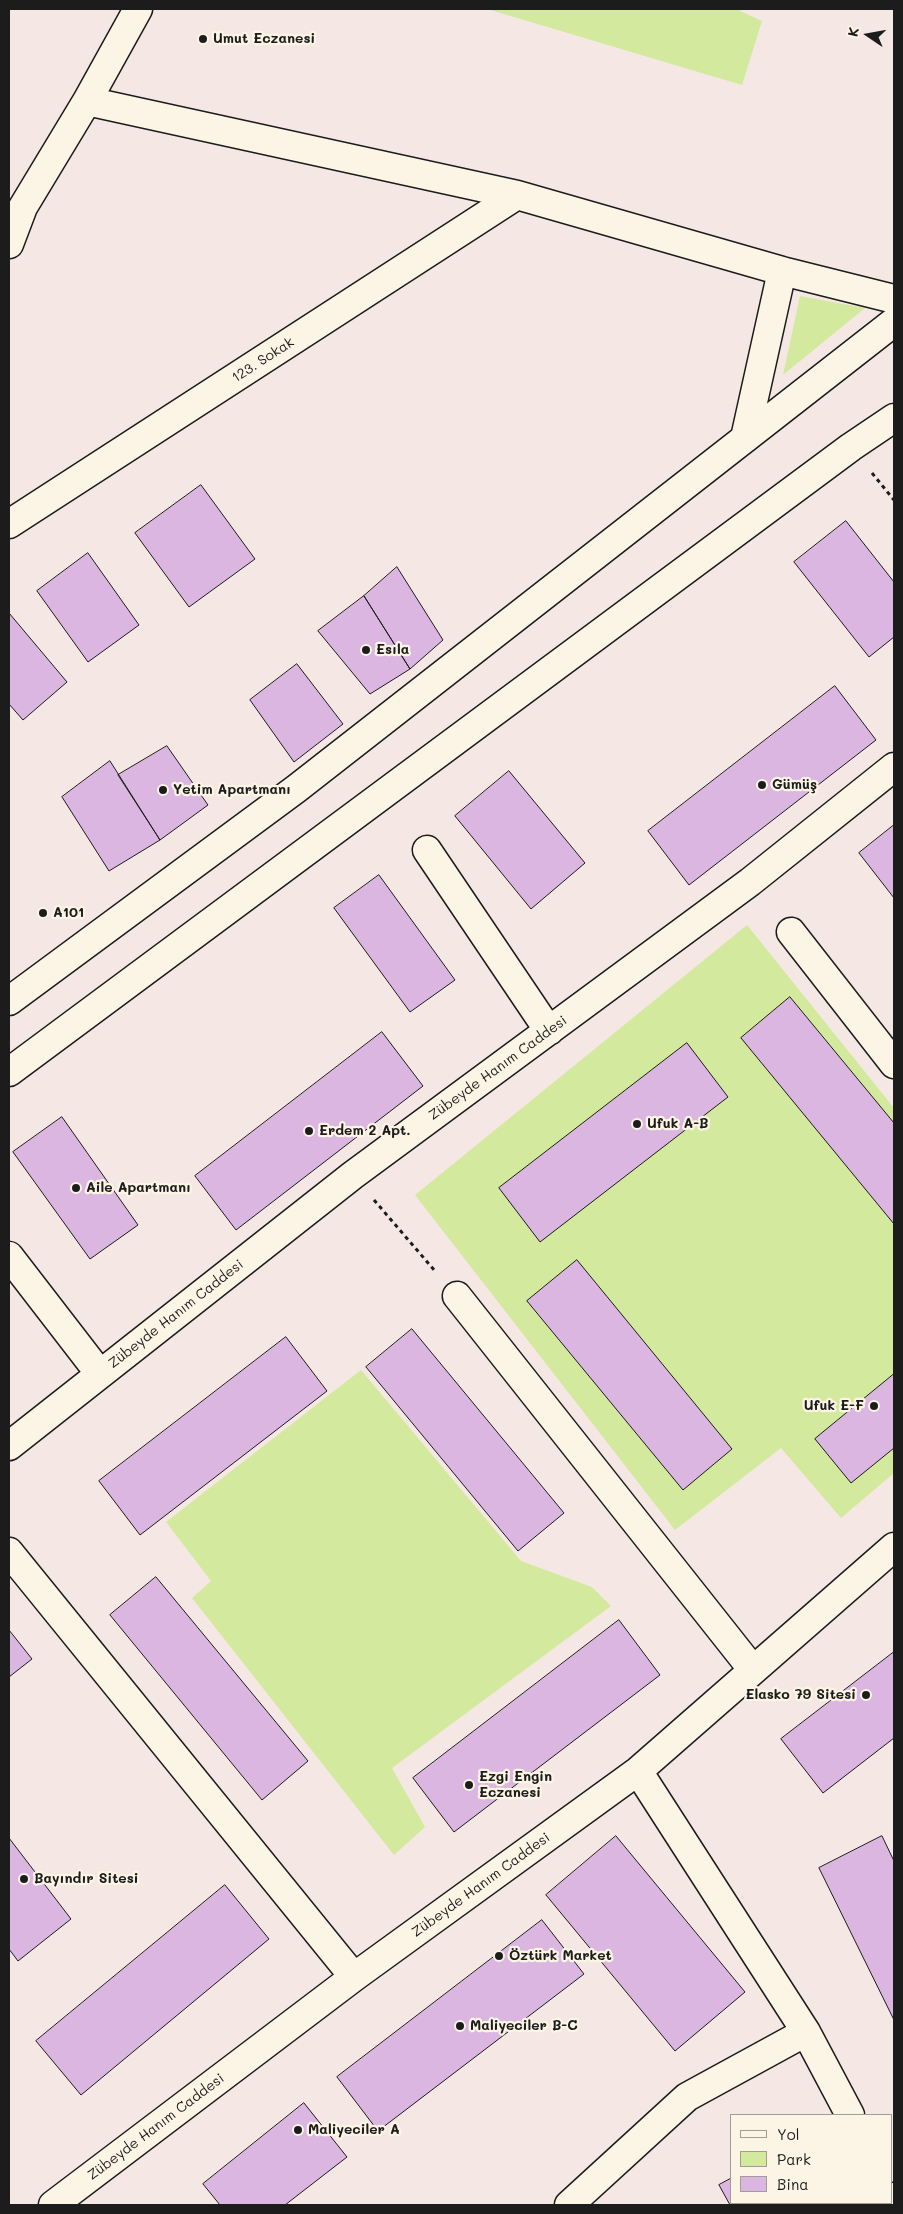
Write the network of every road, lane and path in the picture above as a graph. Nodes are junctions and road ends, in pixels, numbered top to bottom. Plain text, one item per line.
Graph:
1 (138, 9) edge
2 (87, 101) junction
3 (517, 195) junction
4 (16, 206) edge
5 (9, 244) edge
6 (782, 271) junction
7 (894, 299) edge
8 (894, 322) edge
9 (894, 418) edge
10 (745, 438) junction
11 (9, 524) edge
12 (894, 767) edge
13 (427, 850) dead end
14 (791, 932) dead end
15 (9, 1001) edge
16 (549, 1031) junction
17 (894, 1064) edge
18 (9, 1072) edge
19 (353, 1175) junction
20 (9, 1256) edge
21 (457, 1296) joint
22 (100, 1374) junction
23 (9, 1446) edge
24 (894, 1547) edge
25 (9, 1552) edge
26 (753, 1670) junction
27 (638, 1771) junction
28 (354, 1977) junction
29 (806, 2032) junction
30 (849, 2114) edge
31 (53, 2205) edge
32 (569, 2205) edge

1 - 2 street
2 - 3 street
2 - 4 street
3 - 6 street
3 - 11 street, 123. Sokak
4 - 5 street
6 - 7 street
6 - 10 street
8 - 10 street
9 - 18 street
10 - 15 street
12 - 16 street, Zübeyde Hanım Caddesi
13 - 16 street
14 - 17 street
16 - 19 street, Zübeyde Hanım Caddesi
19 - 21 path
19 - 22 street, Zübeyde Hanım Caddesi
20 - 22 street
21 - 26 street
22 - 23 street, Zübeyde Hanım Caddesi
24 - 26 street, Zübeyde Hanım Caddesi
25 - 28 street
26 - 27 street, Zübeyde Hanım Caddesi
27 - 28 street, Zübeyde Hanım Caddesi
27 - 29 street
28 - 31 street, Zübeyde Hanım Caddesi
29 - 30 street
29 - 32 street

